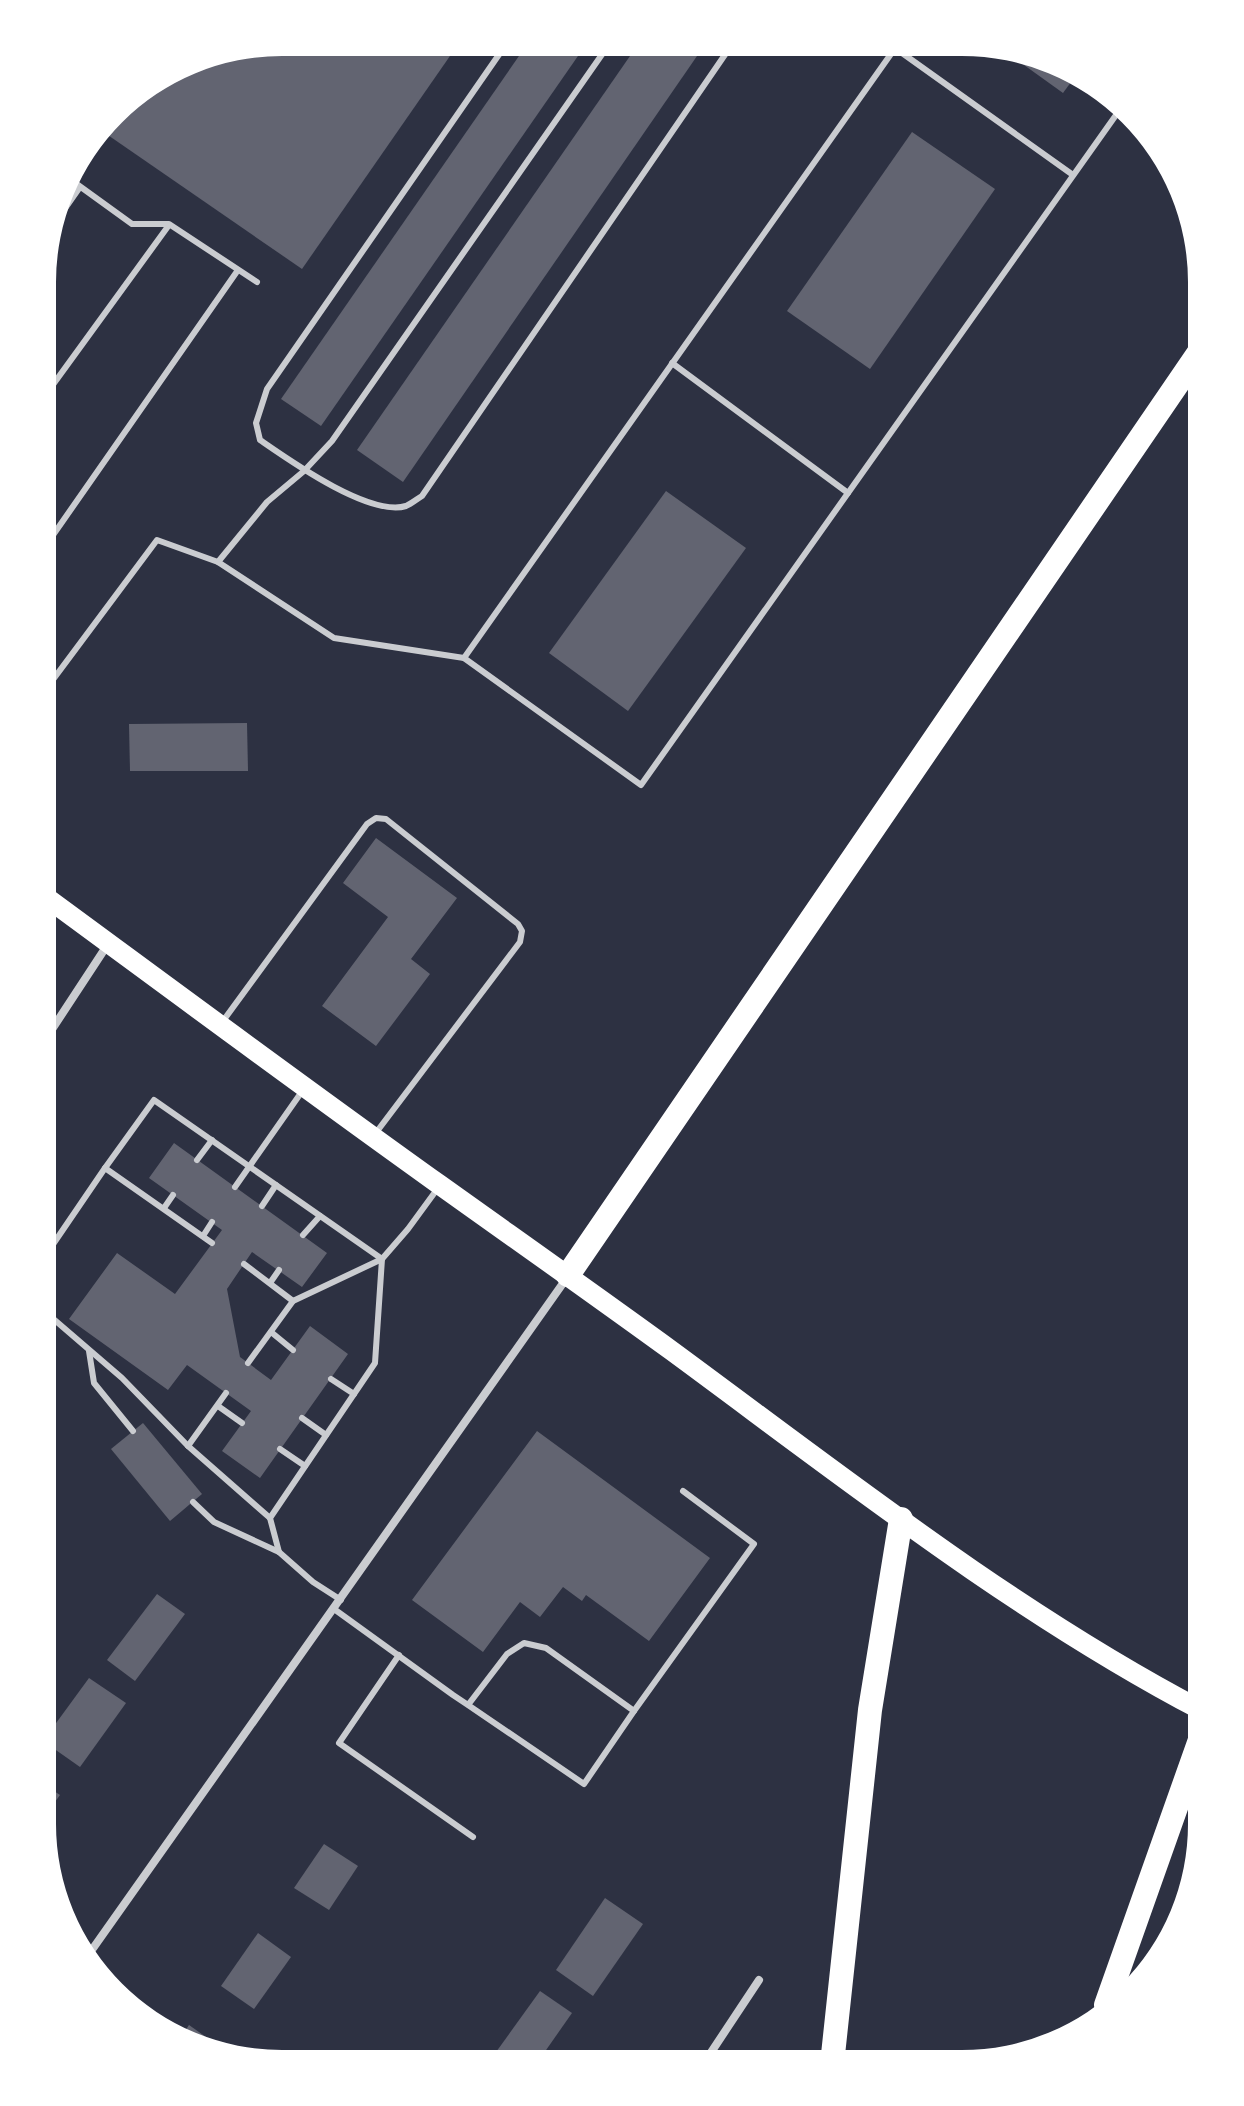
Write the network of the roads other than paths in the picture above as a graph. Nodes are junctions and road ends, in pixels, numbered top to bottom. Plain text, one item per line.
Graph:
1 (498, 56) edge
2 (601, 56) edge
3 (724, 56) edge
4 (889, 56) edge
5 (910, 56) edge
6 (1115, 116) edge
7 (1073, 175) junction
8 (80, 187) joint
9 (72, 198) edge
10 (169, 224) junction
11 (238, 270) junction
12 (257, 282) dead end
13 (672, 363) junction
14 (1188, 368) edge
15 (56, 380) edge
16 (304, 471) junction
17 (848, 493) junction
18 (56, 531) edge
19 (218, 562) junction
20 (464, 658) junction
21 (56, 676) edge
22 (56, 904) edge
23 (109, 943) junction
24 (56, 1023) edge
25 (220, 1025) junction
26 (305, 1087) junction
27 (373, 1137) junction
28 (212, 1140) junction
29 (197, 1160) dead end
30 (250, 1166) junction
31 (105, 1168) junction
32 (276, 1185) junction
33 (440, 1186) junction
34 (235, 1187) dead end
35 (173, 1195) dead end
36 (262, 1206) dead end
37 (164, 1208) junction
38 (320, 1216) junction
39 (212, 1222) dead end
40 (303, 1235) dead end
41 (203, 1236) junction
42 (56, 1240) edge
43 (212, 1243) dead end
44 (382, 1259) junction
45 (244, 1264) dead end
46 (279, 1270) dead end
47 (568, 1275) junction
48 (270, 1283) junction
49 (293, 1301) junction
50 (56, 1322) edge
51 (271, 1332) junction
52 (293, 1350) dead end
53 (89, 1351) junction
54 (248, 1363) dead end
55 (331, 1379) dead end
56 (226, 1393) dead end
57 (354, 1394) junction
58 (218, 1406) junction
59 (302, 1418) dead end
60 (242, 1423) dead end
61 (133, 1431) dead end
62 (326, 1435) junction
63 (188, 1446) junction
64 (280, 1449) dead end
65 (305, 1466) junction
66 (683, 1491) dead end
67 (193, 1502) dead end
68 (270, 1518) junction
69 (901, 1519) junction
70 (279, 1552) junction
71 (341, 1600) junction
72 (334, 1609) junction
73 (399, 1655) junction
74 (1188, 1703) edge
75 (468, 1705) junction
76 (634, 1711) junction
77 (1188, 1774) edge
78 (473, 1837) dead end
79 (94, 1948) edge
80 (759, 1980) dead end
81 (1110, 1994) edge
82 (713, 2050) edge
83 (834, 2050) edge

1 - 16 lane
2 - 16 lane
3 - 16 lane
4 - 13 lane
5 - 7 lane
6 - 7 lane
7 - 17 lane
8 - 9 lane
8 - 10 lane
10 - 11 lane
10 - 15 lane
11 - 12 lane
11 - 18 lane
13 - 17 lane
13 - 20 lane
14 - 47 highway
16 - 19 lane
17 - 20 lane
19 - 20 lane
19 - 21 lane
22 - 23 main road
23 - 24 street
23 - 25 main road
25 - 26 main road
25 - 27 lane
26 - 27 main road
26 - 30 lane
27 - 33 main road
28 - 29 lane
28 - 30 lane
28 - 31 lane
30 - 32 lane
30 - 34 lane
31 - 37 lane
31 - 42 lane
32 - 36 lane
32 - 38 lane
33 - 44 lane
33 - 47 main road
35 - 37 lane
37 - 41 lane
38 - 40 lane
38 - 44 lane
39 - 41 lane
41 - 43 lane
44 - 49 lane
44 - 57 lane
45 - 48 lane
46 - 48 lane
47 - 69 main road
47 - 71 street
48 - 49 lane
49 - 51 lane
50 - 53 lane
51 - 52 lane
51 - 54 lane
53 - 61 lane
53 - 63 lane
55 - 57 lane
56 - 58 lane
57 - 62 lane
58 - 60 lane
58 - 63 lane
59 - 62 lane
62 - 65 lane
63 - 68 lane
64 - 65 lane
65 - 68 lane
66 - 76 lane
67 - 70 lane
68 - 70 lane
69 - 74 main road
69 - 83 highway
70 - 71 lane
71 - 72 street
72 - 73 lane
72 - 79 street
73 - 75 lane
73 - 78 lane
75 - 76 lane
75 - 76 lane
77 - 81 highway
80 - 82 street

